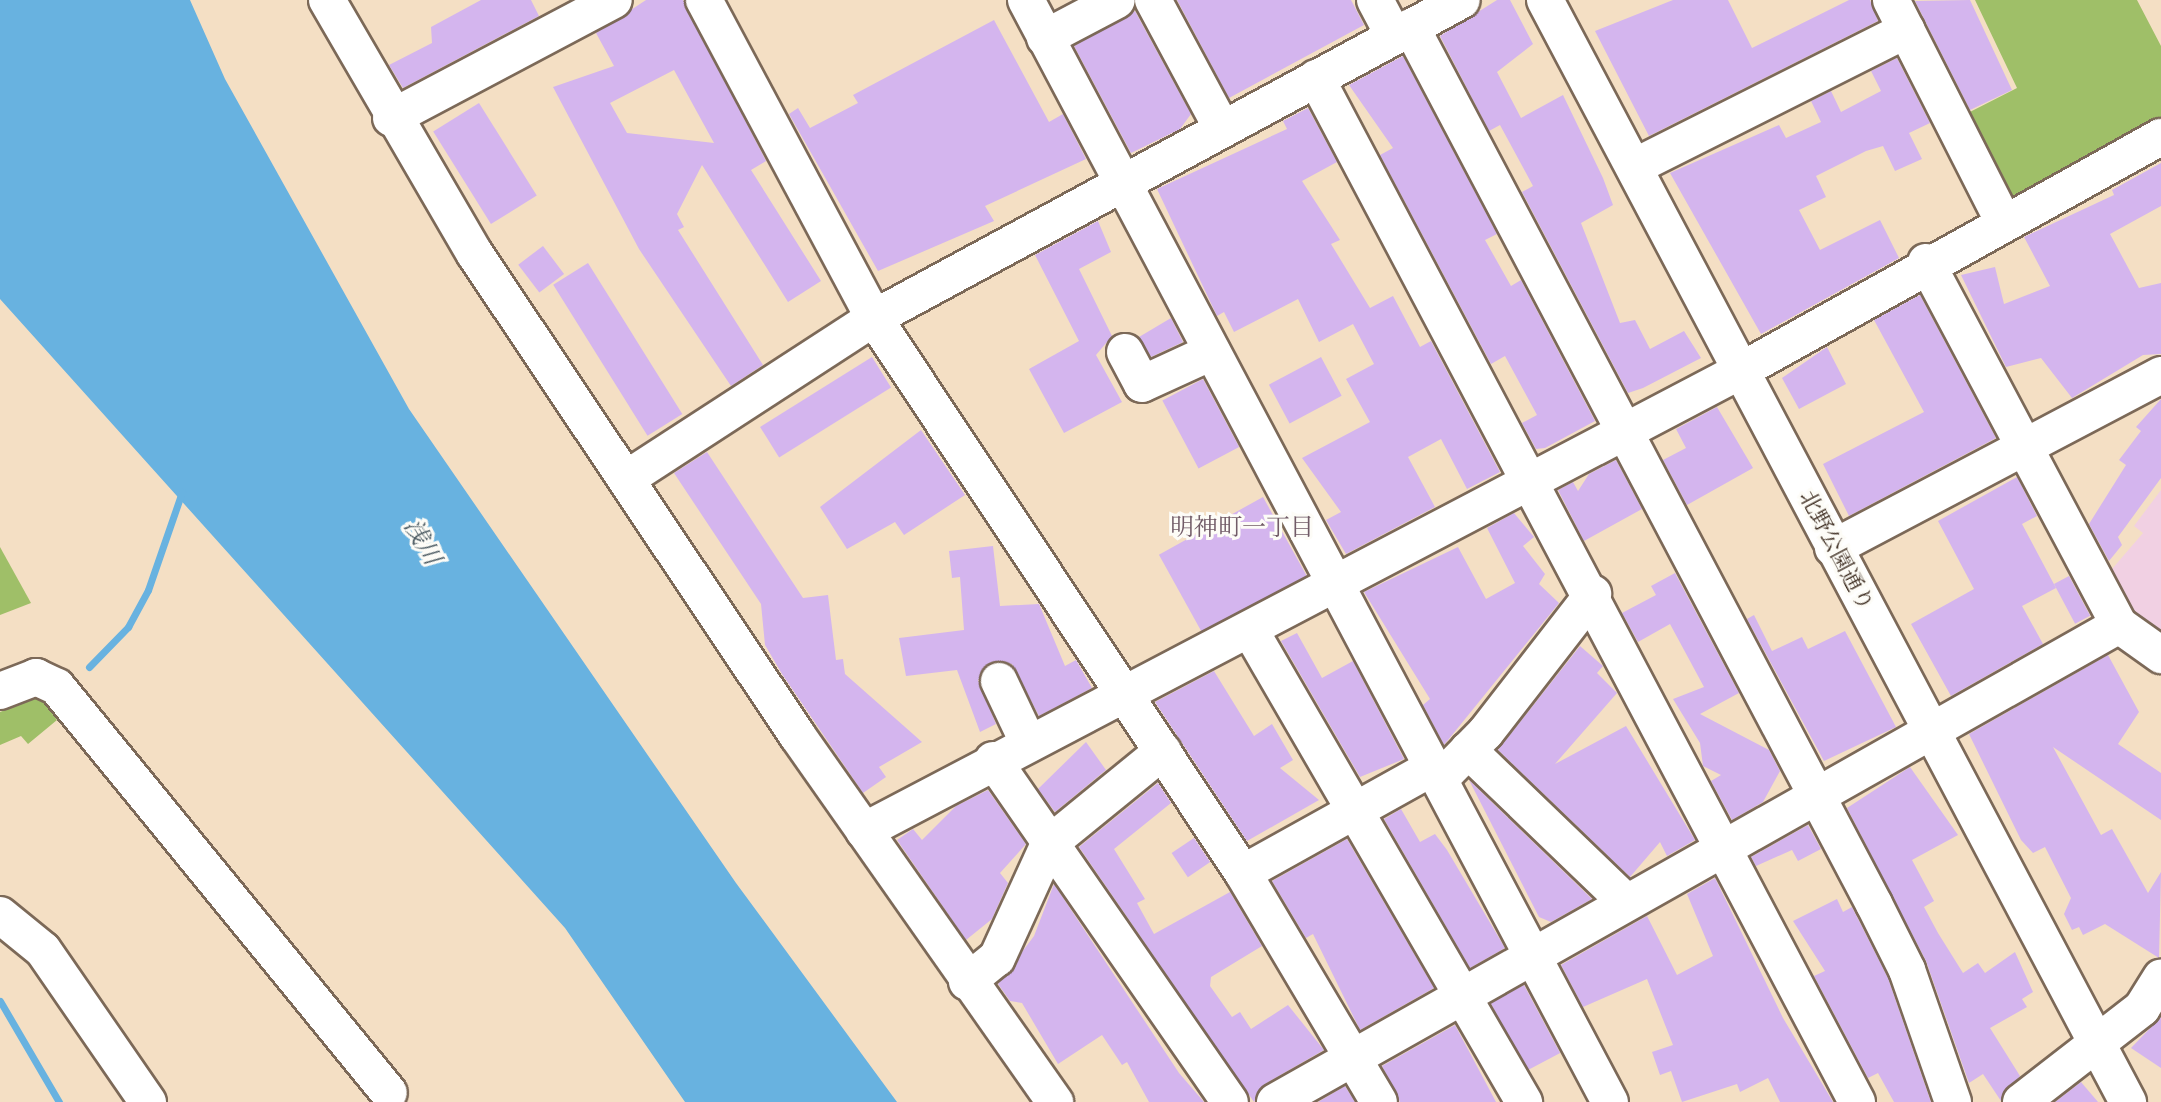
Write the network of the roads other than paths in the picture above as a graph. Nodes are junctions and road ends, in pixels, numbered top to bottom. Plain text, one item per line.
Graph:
1 (327, 0) edge
2 (614, 0) edge
3 (704, 0) edge
4 (1026, 0) edge
5 (1117, 0) edge
6 (1153, 0) edge
7 (1375, 0) edge
8 (1462, 0) edge
9 (1545, 0) edge
10 (1898, 15) edge
11 (1402, 32) junction
12 (1045, 38) junction
13 (1316, 78) junction
14 (391, 118) junction
15 (1222, 128) junction
16 (2161, 137) edge
17 (1634, 167) junction
18 (1121, 182) junction
19 (2002, 219) junction
20 (1926, 262) junction
21 (874, 318) junction
22 (1125, 352) dead end
23 (1212, 352) junction
24 (1742, 370) junction
25 (2161, 375) edge
26 (1626, 431) junction
27 (2023, 447) junction
28 (626, 479) junction
29 (1534, 481) junction
30 (1833, 548) junction
31 (1334, 580) junction
32 (1593, 594) junction
33 (2119, 625) junction
34 (1250, 630) junction
35 (2161, 655) edge
36 (999, 681) dead end
37 (0, 691) edge
38 (1125, 694) junction
39 (1930, 730) junction
40 (1028, 742) junction
41 (1468, 750) junction
42 (1163, 751) junction
43 (993, 760) junction
44 (1438, 772) junction
45 (1817, 792) junction
46 (1355, 808) junction
47 (864, 831) junction
48 (1049, 844) junction
49 (1723, 844) junction
50 (1243, 873) junction
51 (1624, 900) junction
52 (0, 915) edge
53 (1529, 952) junction
54 (2161, 978) edge
55 (967, 982) junction
56 (1458, 994) junction
57 (2099, 1046) junction
58 (1353, 1058) junction
59 (380, 1093) edge
60 (148, 1102) edge
61 (1055, 1102) edge
62 (1230, 1102) edge
63 (1275, 1102) edge
64 (1379, 1102) edge
65 (1524, 1102) edge
66 (1610, 1102) edge
67 (1857, 1102) edge
68 (1953, 1102) edge
69 (2021, 1102) edge
70 (2128, 1102) edge

1 - 14 street
2 - 14 street
3 - 21 street
4 - 12 street
5 - 12 street
6 - 15 street
7 - 11 street
8 - 11 street
9 - 17 street, 北野公園通り
10 - 17 street
10 - 19 street
11 - 13 street
11 - 26 street
12 - 18 street
13 - 15 street
13 - 29 street
14 - 28 street
15 - 18 street
16 - 19 street
17 - 24 street, 北野公園通り
18 - 21 street
18 - 23 street
19 - 20 street
20 - 24 street
20 - 27 street
21 - 28 street
21 - 38 street
22 - 23 street
23 - 31 street
24 - 26 street
24 - 30 street, 北野公園通り
25 - 27 street
26 - 29 street
26 - 45 street
27 - 30 street
27 - 33 street
28 - 47 street
29 - 31 street
29 - 32 street
30 - 39 street, 北野公園通り
31 - 34 street
31 - 44 street
32 - 41 street
32 - 49 street
33 - 35 street
33 - 39 street
34 - 38 street
34 - 46 street
36 - 40 street
37 - 59 street
38 - 40 street
38 - 42 street
39 - 45 street
39 - 57 street, 北野公園通り
40 - 43 street
41 - 44 street
41 - 51 street
42 - 48 street
42 - 50 street
43 - 47 street
43 - 48 street
44 - 46 street
44 - 53 street
45 - 49 street
45 - 68 street
46 - 50 street
46 - 56 street
47 - 55 street
48 - 55 street
48 - 62 street
49 - 51 street
49 - 67 street
50 - 58 street
51 - 53 street
52 - 60 street
53 - 56 street
53 - 66 street
54 - 57 street
55 - 61 street
56 - 58 street
56 - 65 street
57 - 69 street
57 - 70 street, 北野公園通り
58 - 63 street
58 - 64 street

